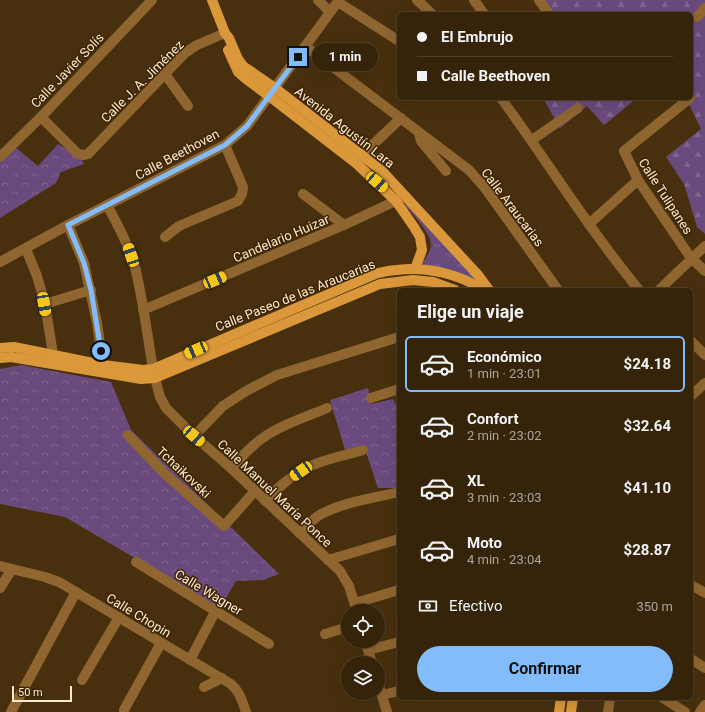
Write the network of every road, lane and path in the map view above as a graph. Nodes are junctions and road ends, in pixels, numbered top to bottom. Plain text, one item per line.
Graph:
1 (152, 0) edge
2 (212, 0) edge
3 (318, 0) edge
4 (417, 0) edge
5 (474, 0) edge
6 (539, 0) edge
7 (338, 1) edge
8 (705, 8) edge
9 (330, 12) junction
10 (430, 12) edge
11 (483, 12) edge
12 (548, 12) edge
13 (696, 17) dead end
14 (224, 33) junction
15 (397, 40) edge
16 (305, 46) junction
17 (165, 74) junction
18 (272, 92) junction
19 (502, 100) edge
20 (687, 100) edge
21 (188, 106) dead end
22 (578, 108) dead end
23 (41, 117) junction
24 (401, 118) junction
25 (418, 132) junction
26 (532, 140) junction
27 (225, 145) junction
28 (362, 155) junction
29 (0, 157) edge
30 (446, 171) dead end
31 (638, 180) junction
32 (303, 194) dead end
33 (406, 196) junction
34 (396, 200) junction
35 (107, 205) junction
36 (588, 224) junction
37 (68, 225) junction
38 (344, 226) junction
39 (165, 237) dead end
40 (705, 246) edge
41 (26, 249) junction
42 (691, 258) junction
43 (0, 262) edge
44 (415, 269) junction
45 (705, 271) edge
46 (450, 288) edge
47 (479, 288) edge
48 (488, 288) edge
49 (557, 288) edge
50 (637, 288) edge
51 (661, 288) edge
52 (91, 290) junction
53 (338, 290) junction
54 (342, 300) junction
55 (44, 304) junction
56 (143, 310) junction
57 (397, 338) edge
58 (693, 343) edge
59 (0, 348) edge
60 (53, 354) junction
61 (705, 355) edge
62 (0, 358) edge
63 (103, 365) junction
64 (154, 374) junction
65 (705, 383) edge
66 (397, 390) edge
67 (693, 394) edge
68 (371, 398) dead end
69 (327, 408) dead end
70 (128, 435) dead end
71 (194, 436) junction
72 (363, 450) dead end
73 (231, 468) junction
74 (254, 492) junction
75 (397, 492) edge
76 (265, 501) junction
77 (299, 533) junction
78 (397, 540) edge
79 (328, 560) junction
80 (136, 562) dead end
81 (0, 566) edge
82 (12, 569) junction
83 (693, 586) edge
84 (0, 588) edge
85 (397, 591) edge
86 (76, 592) junction
87 (705, 592) edge
88 (355, 604) edge
89 (364, 604) edge
90 (216, 610) junction
91 (119, 617) junction
92 (341, 629) edge
93 (325, 634) dead end
94 (397, 642) edge
95 (161, 643) junction
96 (269, 644) dead end
97 (385, 644) edge
98 (190, 660) junction
99 (693, 660) edge
100 (705, 668) edge
101 (222, 678) junction
102 (82, 680) dead end
103 (204, 687) dead end
104 (397, 691) edge
105 (385, 694) edge
106 (383, 700) edge
107 (561, 700) edge
108 (573, 700) edge
109 (610, 700) edge
110 (666, 700) edge
111 (705, 705) edge
112 (124, 710) dead end
113 (11, 712) edge
114 (246, 712) edge
115 (387, 712) edge
116 (559, 712) edge
117 (571, 712) edge
118 (608, 712) edge
119 (684, 712) edge
120 (700, 712) edge

1 - 23 street, Calle Javier Solís
2 - 14 main road, Avenida Agustín Lara
3 - 9 street
4 - 10 street
5 - 11 street
6 - 12 street
7 - 9 street, Calle Beethoven
7 - 15 street
8 - 13 street
9 - 16 street, Calle Beethoven
14 - 17 street, Calle J. A. Jiménez
14 - 18 main road, Avenida Agustín Lara
16 - 18 street, Calle Beethoven
16 - 24 street, Calle Araucarias
17 - 21 street
17 - 23 street, Calle J. A. Jiménez
18 - 27 street, Calle Beethoven
18 - 28 main road, Avenida Agustín Lara
18 - 34 main road, Avenida Agustín Lara
19 - 26 street
20 - 31 street, Calle Tulipanes
22 - 26 street
23 - 29 street, Calle Javier Solís
24 - 25 street, Calle Araucarias
24 - 28 street
25 - 30 street
25 - 49 street, Calle Araucarias
26 - 36 street
27 - 35 street, Calle Beethoven
27 - 39 street
28 - 33 main road, Avenida Agustín Lara
31 - 36 street
31 - 42 street, Calle Tulipanes
32 - 38 street
33 - 34 street, Candelario Huizar
33 - 48 main road, Avenida Agustín Lara
34 - 38 street, Candelario Huizar
34 - 44 main road, Avenida Agustín Lara
35 - 37 street, Calle Beethoven
35 - 56 street, Calle Manuel María Ponce
36 - 50 street
37 - 41 street, Calle Beethoven
37 - 52 street
38 - 56 street, Candelario Huizar
40 - 42 street
41 - 43 street, Calle Beethoven
41 - 55 street
42 - 45 street, Calle Tulipanes
42 - 51 street
44 - 47 main road, Calle Paseo de las Araucarias
44 - 53 main road, Calle Paseo de las Araucarias
46 - 54 main road, Calle Paseo de las Araucarias
52 - 55 street
52 - 63 street
53 - 54 main road
53 - 64 main road, Calle Paseo de las Araucarias
54 - 64 main road, Calle Paseo de las Araucarias
55 - 60 street
56 - 64 street, Calle Manuel María Ponce
57 - 71 street
58 - 61 street
59 - 60 main road, Calle Paseo de las Araucarias
60 - 63 main road, Calle Paseo de las Araucarias
62 - 64 main road, Calle Paseo de las Araucarias
63 - 64 main road, Calle Paseo de las Araucarias
64 - 71 street, Calle Manuel María Ponce
65 - 67 street
66 - 68 street
69 - 73 street
70 - 74 street, Tchaikovski
71 - 73 street, Calle Manuel María Ponce
72 - 76 street
73 - 74 street, Calle Manuel María Ponce
74 - 76 street, Calle Manuel María Ponce
75 - 77 street
76 - 77 street, Calle Manuel María Ponce
77 - 79 street, Calle Manuel María Ponce
78 - 79 street
79 - 88 street, Calle Manuel María Ponce
80 - 90 street, Calle Wagner
81 - 82 street, Calle Chopin
82 - 84 street
82 - 86 street, Calle Chopin
83 - 87 street
85 - 89 street
86 - 91 street, Calle Chopin
86 - 113 street
90 - 96 street, Calle Wagner
90 - 98 street
91 - 95 street, Calle Chopin
91 - 102 street
92 - 93 street
94 - 97 street
95 - 98 street, Calle Chopin
95 - 112 street
98 - 101 street, Calle Chopin
99 - 100 street
101 - 103 street
101 - 114 street, Calle Chopin
104 - 105 street
106 - 115 street
107 - 116 main road
108 - 117 main road
109 - 118 street
110 - 119 street
111 - 120 street

